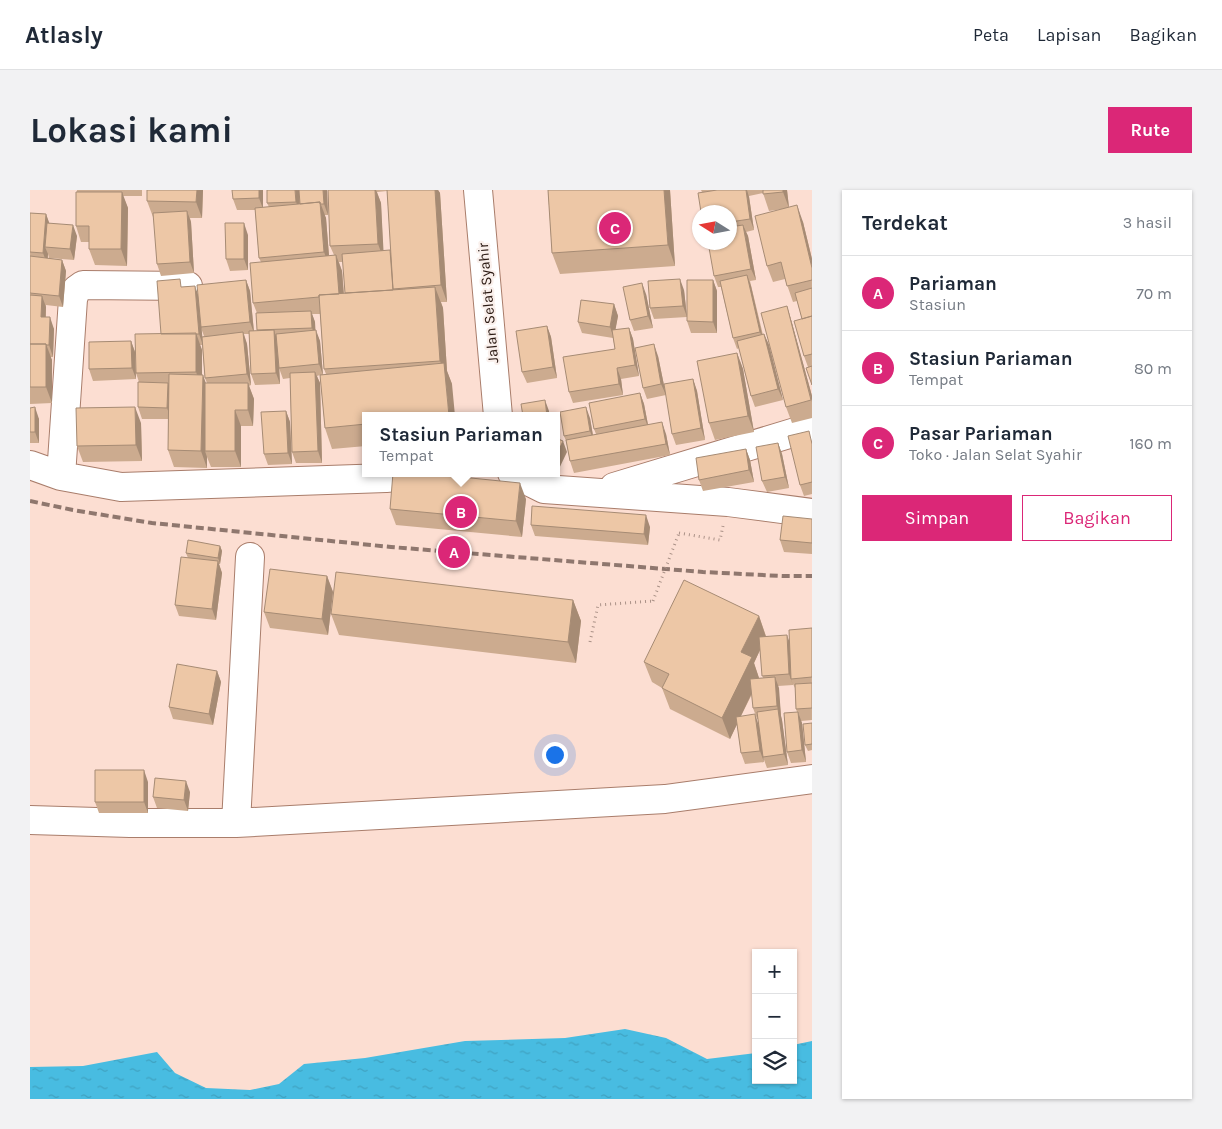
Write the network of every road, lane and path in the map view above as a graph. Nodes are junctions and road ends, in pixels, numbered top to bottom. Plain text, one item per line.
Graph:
1 (478, 190) edge
2 (188, 286) edge
3 (498, 412) edge
4 (812, 426) edge
5 (30, 465) edge
6 (61, 476) junction
7 (397, 477) edge
8 (520, 477) edge
9 (598, 492) junction
10 (812, 513) edge
11 (723, 526) dead end
12 (250, 557) dead end
13 (590, 642) dead end
14 (812, 779) edge
15 (30, 820) edge
16 (236, 823) junction

1 - 3 street, Jalan Selat Syahir
2 - 6 street
4 - 9 street
5 - 6 street
6 - 7 street
8 - 9 street
9 - 10 street
11 - 13 path, bridge
12 - 16 street
14 - 16 street
15 - 16 street

